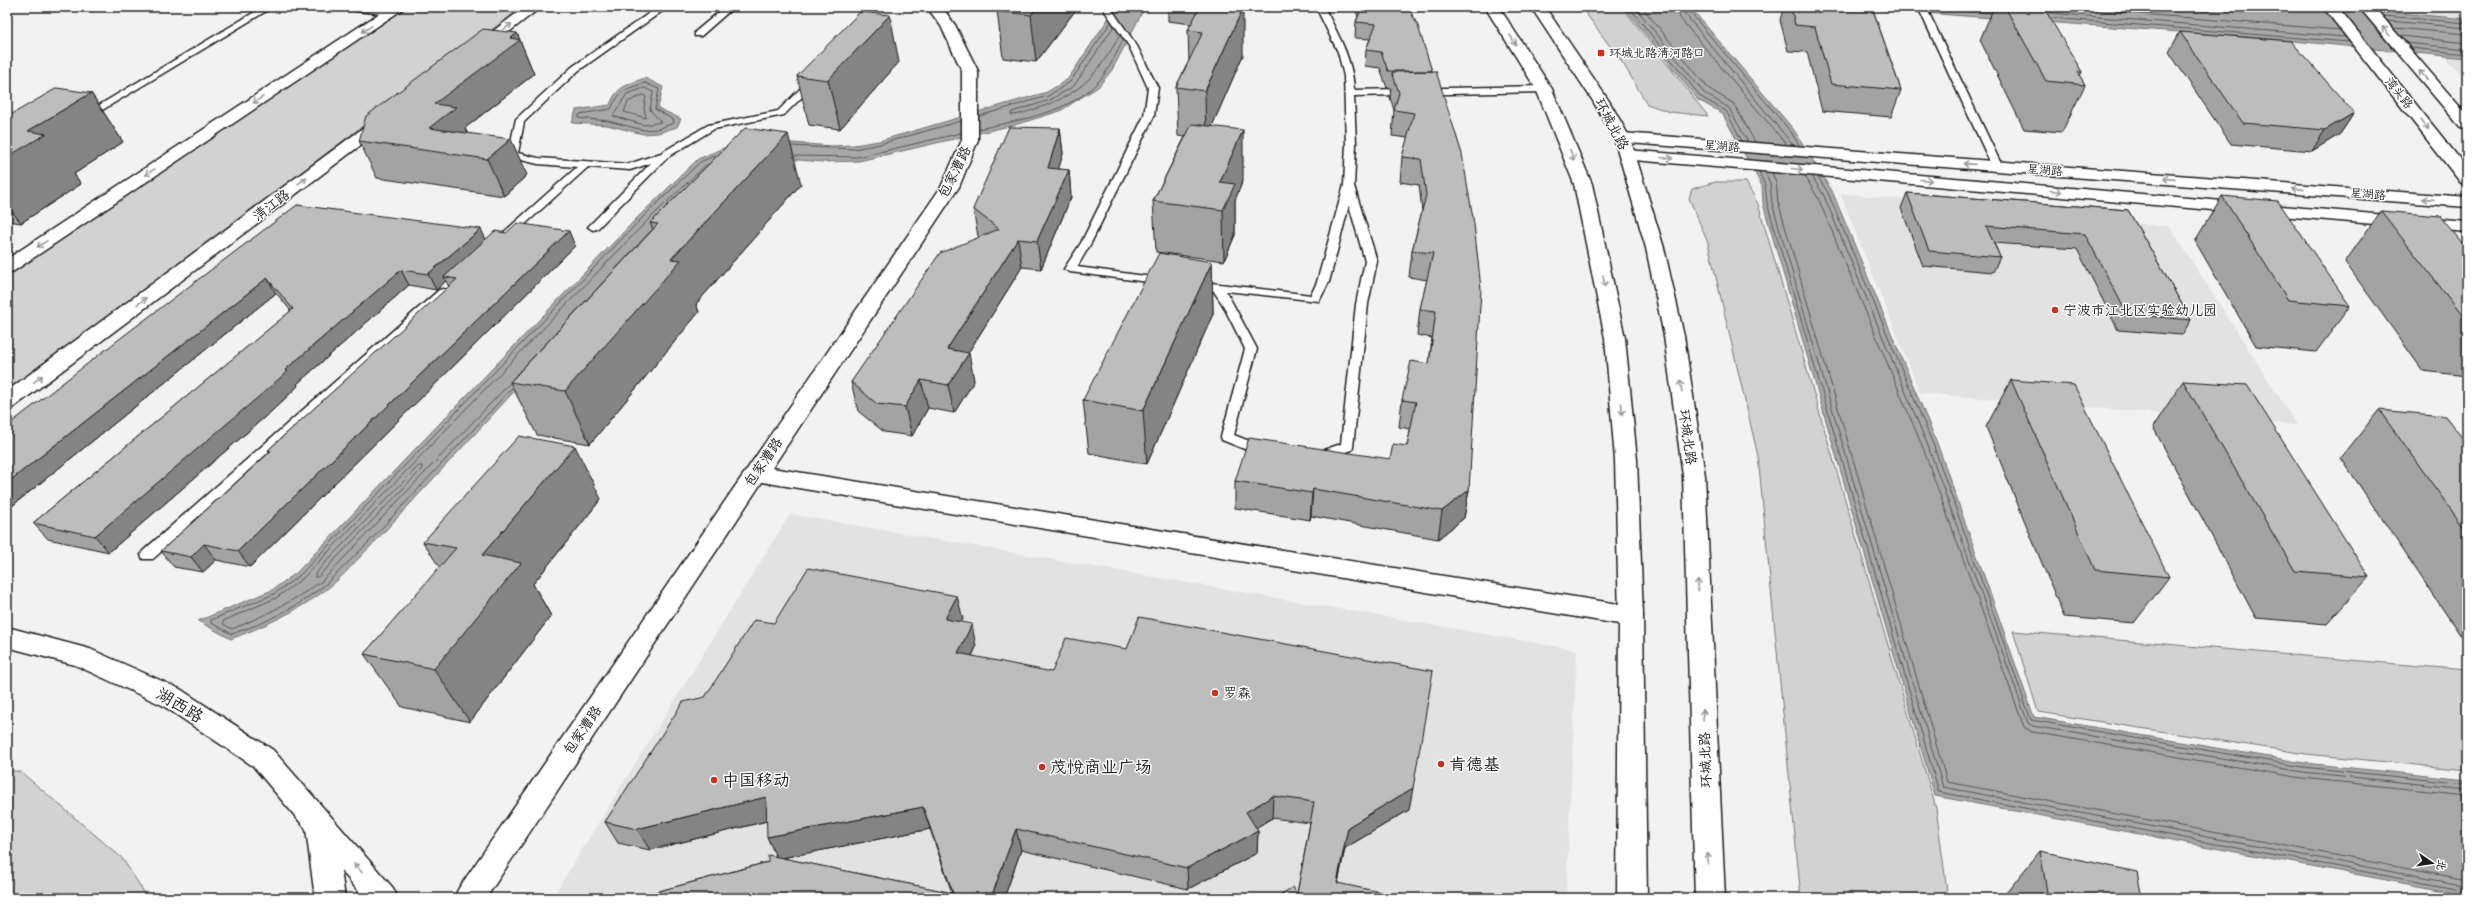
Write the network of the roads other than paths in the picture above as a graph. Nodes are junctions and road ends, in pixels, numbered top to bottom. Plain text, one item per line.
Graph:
1 (268, 7) edge
2 (350, 7) edge
3 (534, 7) edge
4 (664, 7) edge
5 (730, 7) edge
6 (934, 7) edge
7 (1320, 7) edge
8 (1492, 7) edge
9 (1538, 7) edge
10 (1922, 7) edge
11 (2330, 7) edge
12 (2366, 7) edge
13 (1107, 8) edge
14 (395, 9) edge
15 (698, 34) dead end
16 (464, 59) edge
17 (818, 75) edge
18 (1544, 90) junction
19 (1349, 93) junction
20 (394, 112) edge
21 (74, 123) edge
22 (2467, 125) edge
23 (1625, 147) junction
24 (665, 155) junction
25 (586, 164) junction
26 (1997, 166) junction
27 (2467, 179) edge
28 (1349, 185) junction
29 (2467, 202) edge
30 (593, 226) dead end
31 (2467, 226) edge
32 (497, 243) edge
33 (7, 267) edge
34 (450, 286) edge
35 (1217, 287) junction
36 (7, 402) edge
37 (1275, 454) edge
38 (1309, 460) edge
39 (755, 473) junction
40 (148, 555) dead end
41 (1631, 616) junction
42 (7, 637) edge
43 (320, 825) junction
44 (330, 898) edge
45 (383, 898) edge
46 (469, 898) edge
47 (1632, 898) edge
48 (1710, 898) edge

1 - 21 lane
2 - 14 lane
16 -> 3 street
4 - 25 lane
5 - 15 lane
6 - 39 street, 包家漕路
7 - 19 lane
8 -> 18 street
9 - 23 street, 环城北路
10 - 26 lane
11 -> 27 street, 湾头路
22 -> 12 street
13 - 35 lane
14 -> 33 street
17 - 24 lane
18 - 19 lane
18 -> 41 street
19 - 28 lane
36 -> 20 street, 清江路
26 -> 23 street, 星湖路
23 -> 31 street, 星湖路
48 -> 23 street, 环城北路
24 - 25 lane
24 - 30 lane
25 - 32 lane
29 -> 26 street, 星湖路
28 - 35 lane
28 - 38 lane
34 - 40 lane
35 - 37 lane
39 - 41 street
39 - 46 street, 包家漕路
41 - 47 street
42 - 43 street, 湖西路
43 - 44 street
45 -> 43 street, 湖西路

